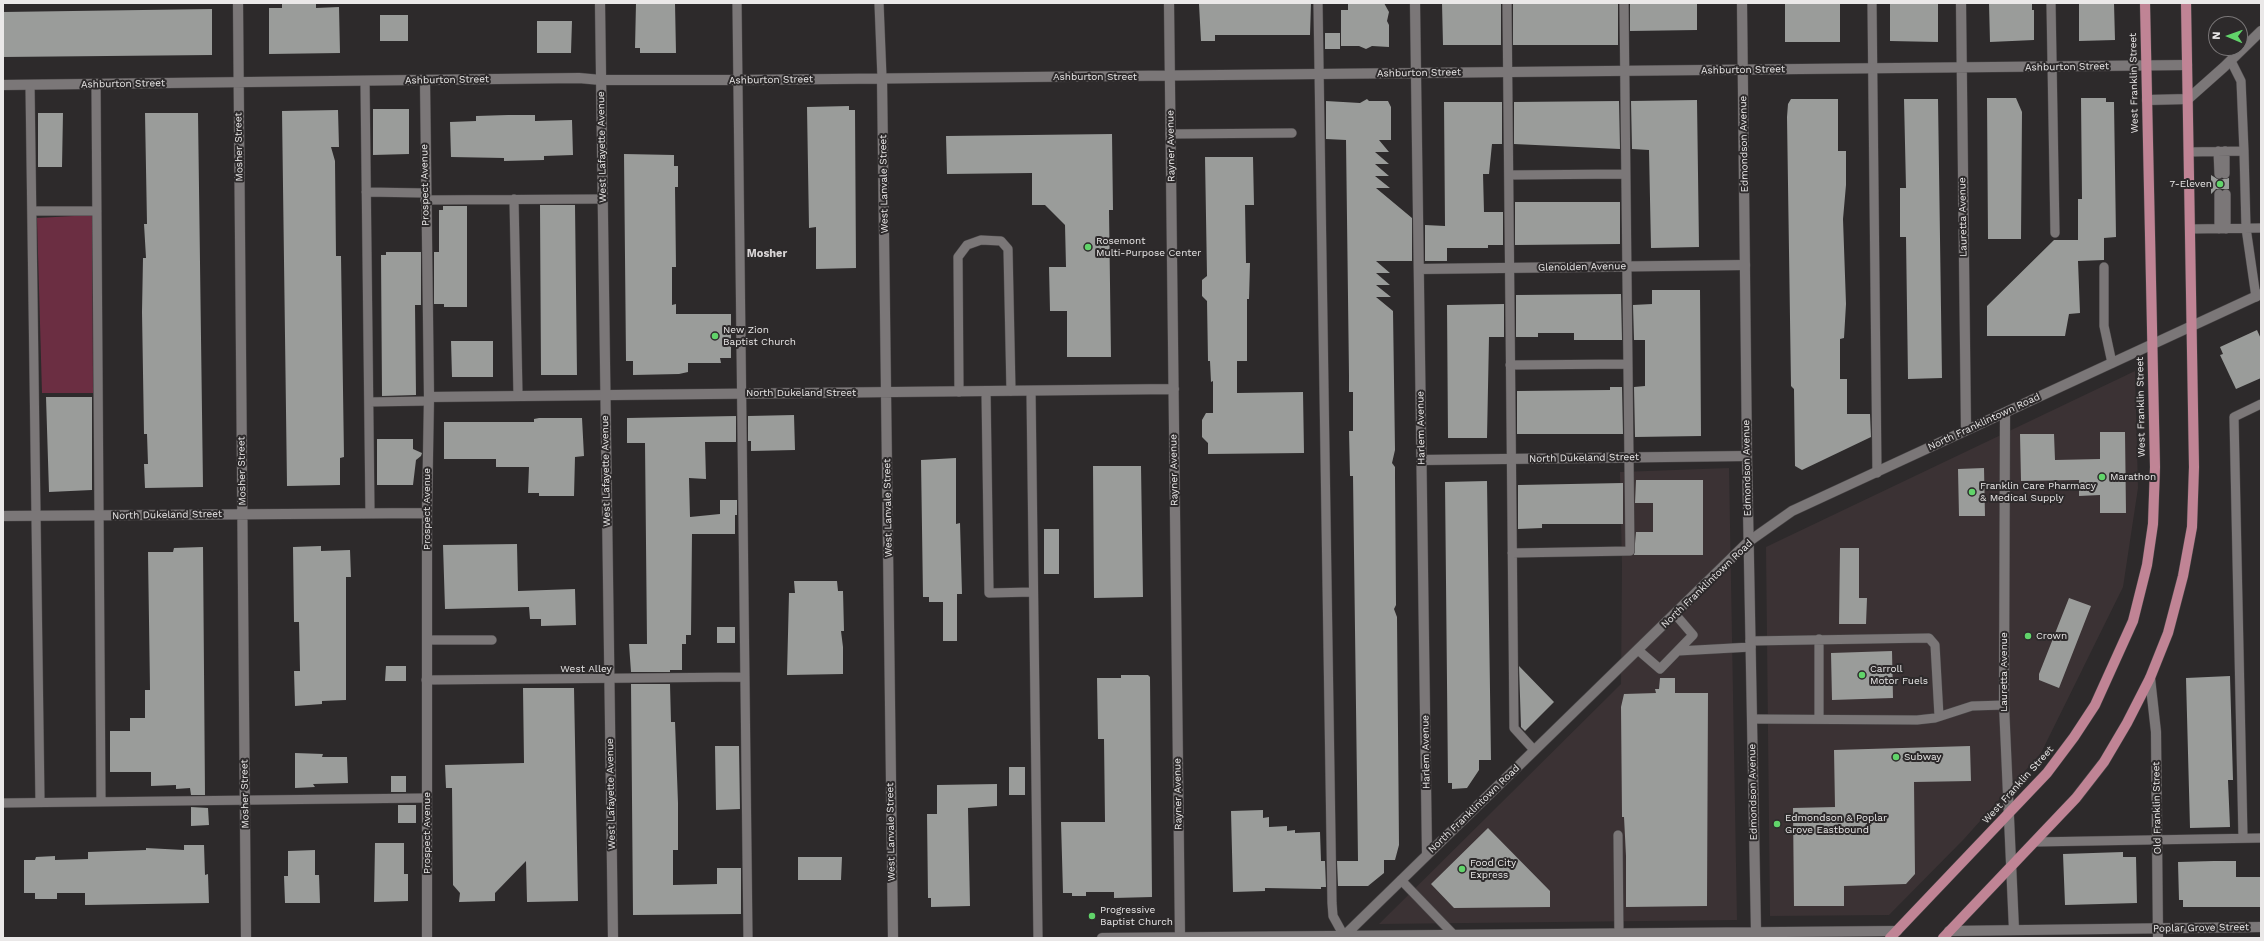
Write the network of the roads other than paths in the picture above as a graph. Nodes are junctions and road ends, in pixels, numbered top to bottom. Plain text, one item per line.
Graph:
1 (238, 3) edge
2 (600, 3) edge
3 (736, 3) edge
4 (880, 3) edge
5 (1169, 3) edge
6 (1318, 3) edge
7 (1415, 3) edge
8 (1507, 3) edge
9 (1624, 3) edge
10 (1742, 3) edge
11 (1872, 3) edge
12 (1960, 3) edge
13 (2051, 3) edge
14 (2145, 3) edge
15 (2186, 3) edge
16 (2261, 31) edge
17 (2231, 61) junction
18 (2187, 65) junction
19 (2146, 66) junction
20 (2052, 67) junction
21 (1961, 68) junction
22 (1872, 69) junction
23 (1742, 70) junction
24 (1624, 71) junction
25 (1416, 72) junction
26 (1507, 72) junction
27 (1319, 74) junction
28 (1170, 76) junction
29 (882, 78) junction
30 (425, 80) junction
31 (601, 80) junction
32 (738, 80) junction
33 (365, 81) junction
34 (239, 83) junction
35 (96, 84) junction
36 (3, 85) edge
37 (30, 85) junction
38 (2188, 99) junction
39 (2147, 100) junction
40 (1292, 133) dead end
41 (1170, 134) junction
42 (2222, 151) junction
43 (2244, 151) junction
44 (2189, 152) junction
45 (1626, 174) junction
46 (2222, 174) dead end
47 (1508, 175) junction
48 (366, 192) junction
49 (2222, 194) dead end
50 (425, 196) junction
51 (514, 199) junction
52 (602, 199) junction
53 (32, 211) junction
54 (97, 211) junction
55 (2246, 228) junction
56 (2261, 228) edge
57 (2190, 229) junction
58 (2223, 229) junction
59 (2055, 233) dead end
60 (1745, 265) junction
61 (1627, 267) junction
62 (2104, 267) dead end
63 (1509, 268) junction
64 (1419, 269) junction
65 (2258, 295) edge
66 (2192, 326) junction
67 (2152, 344) junction
68 (2112, 363) junction
69 (1628, 364) junction
70 (1510, 365) junction
71 (1174, 390) junction
72 (1011, 391) junction
73 (1031, 391) junction
74 (886, 392) junction
75 (959, 392) junction
76 (986, 392) junction
77 (742, 393) junction
78 (605, 394) junction
79 (518, 395) junction
80 (429, 399) junction
81 (368, 402) junction
82 (2261, 404) edge
83 (2005, 413) junction
84 (1966, 430) junction
85 (1747, 456) junction
86 (1629, 457) junction
87 (1512, 459) junction
88 (1422, 460) junction
89 (1877, 473) junction
90 (370, 513) junction
91 (426, 513) junction
92 (243, 514) junction
93 (99, 515) junction
94 (3, 516) edge
95 (36, 516) junction
96 (1748, 542) junction
97 (1512, 553) junction
98 (1034, 592) junction
99 (1675, 614) junction
100 (1819, 639) junction
101 (428, 640) junction
102 (492, 640) dead end
103 (1750, 644) junction
104 (1638, 650) junction
105 (1678, 651) junction
106 (745, 677) junction
107 (2150, 678) junction
108 (609, 679) junction
109 (426, 680) junction
110 (2004, 705) junction
111 (1939, 716) junction
112 (1752, 719) junction
113 (1818, 719) junction
114 (1534, 750) junction
115 (427, 798) junction
116 (245, 800) junction
117 (40, 802) junction
118 (101, 802) junction
119 (3, 803) edge
120 (2008, 815) junction
121 (1618, 835) dead end
122 (2243, 838) junction
123 (2261, 838) edge
124 (2157, 840) junction
125 (2034, 842) junction
126 (1427, 854) junction
127 (2010, 866) junction
128 (1401, 880) junction
129 (2261, 927) edge
130 (2014, 930) junction
131 (2158, 933) edge
132 (1454, 935) junction
133 (1893, 935) edge
134 (1946, 935) edge
135 (1428, 936) edge
136 (1496, 936) edge
137 (1619, 936) edge
138 (1756, 936) edge
139 (1180, 937) junction
140 (1343, 937) edge
141 (246, 938) edge
142 (427, 938) edge
143 (613, 938) edge
144 (748, 938) edge
145 (893, 938) edge
146 (1038, 938) edge
147 (1102, 938) edge

1 - 34 street, Mosher Street
2 - 31 street, West Lafayette Avenue
3 - 32 lane
4 - 29 lane
5 - 28 street, Rayner Avenue
6 - 27 lane
7 - 25 street, Harlem Avenue
8 - 26 lane
9 - 24 lane
10 - 23 street, Edmondson Avenue
11 - 22 lane
12 - 21 street, Lauretta Avenue
13 - 20 lane
14 - 19 main road, West Franklin Street
15 - 18 main road
16 - 17 street
17 - 38 street
17 - 43 lane
18 - 19 street, Ashburton Street
18 - 38 main road
19 - 20 street, Ashburton Street
19 - 39 main road, West Franklin Street
20 - 21 street, Ashburton Street
20 - 59 lane
21 - 22 street, Ashburton Street
21 - 84 street, Lauretta Avenue
22 - 23 street, Ashburton Street
22 - 89 lane
23 - 24 street, Ashburton Street
23 - 60 street, Edmondson Avenue
24 - 26 street, Ashburton Street
24 - 45 lane
25 - 26 street, Ashburton Street
25 - 27 street, Ashburton Street
25 - 64 street, Harlem Avenue
26 - 47 lane
27 - 28 street, Ashburton Street
27 - 140 lane
28 - 29 street, Ashburton Street
28 - 41 street, Rayner Avenue
29 - 32 street, Ashburton Street
29 - 74 street, West Lanvale Street
30 - 31 street, Ashburton Street
30 - 33 street, Ashburton Street
30 - 50 street, Prospect Avenue
31 - 32 street, Ashburton Street
31 - 52 street, West Lafayette Avenue
32 - 77 lane
33 - 34 street, Ashburton Street
33 - 48 lane
34 - 35 street, Ashburton Street
34 - 92 street, Mosher Street
35 - 37 street, Ashburton Street
35 - 54 lane
36 - 37 street, Ashburton Street
37 - 53 lane
38 - 39 street
38 - 44 main road
39 - 67 main road, West Franklin Street
40 - 41 lane
41 - 71 street, Rayner Avenue
42 - 43 lane
42 - 44 lane
42 - 46 lane
43 - 55 lane
44 - 57 main road
45 - 47 lane
45 - 61 lane
47 - 63 lane
48 - 50 lane
48 - 81 lane
49 - 58 lane
50 - 51 lane
50 - 80 street, Prospect Avenue
51 - 52 lane
51 - 79 lane
52 - 78 street, West Lafayette Avenue
53 - 54 lane
53 - 95 lane
54 - 93 lane
55 - 56 lane
55 - 58 lane
55 - 65 lane
57 - 58 lane
57 - 66 main road
60 - 61 street, Glenolden Avenue
60 - 85 street, Edmondson Avenue
61 - 63 street, Glenolden Avenue
61 - 69 lane
62 - 68 lane
63 - 64 street, Glenolden Avenue
63 - 70 lane
64 - 88 street, Harlem Avenue
65 - 66 street, North Franklintown Road
66 - 67 street, North Franklintown Road
66 - 107 main road
67 - 68 street, North Franklintown Road
67 - 120 main road, West Franklin Street
68 - 83 street, North Franklintown Road
69 - 70 lane
69 - 86 lane
70 - 87 lane
71 - 73 street, North Dukeland Street
71 - 139 street, Rayner Avenue
72 - 73 street, North Dukeland Street
72 - 75 lane
72 - 76 street, North Dukeland Street
73 - 98 lane
74 - 75 street, North Dukeland Street
74 - 77 street, North Dukeland Street
74 - 145 street, West Lanvale Street
75 - 76 street, North Dukeland Street
76 - 98 lane
77 - 78 street, North Dukeland Street
77 - 106 lane
78 - 79 street, North Dukeland Street
78 - 108 street, West Lafayette Avenue
79 - 80 street, North Dukeland Street
80 - 81 lane
80 - 91 street, Prospect Avenue
81 - 90 lane
82 - 122 lane
83 - 84 street, North Franklintown Road
83 - 110 street, Lauretta Avenue
84 - 89 street, North Franklintown Road
85 - 86 street, North Dukeland Street
85 - 96 street, Edmondson Avenue
86 - 87 street, North Dukeland Street
86 - 97 lane
87 - 88 street, North Dukeland Street
87 - 97 lane
88 - 126 street, Harlem Avenue
89 - 96 street, North Franklintown Road
90 - 91 street, North Dukeland Street
90 - 92 street, North Dukeland Street
91 - 101 street, Prospect Avenue
92 - 93 street, North Dukeland Street
92 - 116 street, Mosher Street
93 - 95 street, North Dukeland Street
93 - 118 lane
94 - 95 street, North Dukeland Street
95 - 117 lane
96 - 99 street, North Franklintown Road
96 - 103 street, Edmondson Avenue
97 - 114 lane
98 - 146 lane
99 - 104 street, North Franklintown Road
99 - 105 lane
100 - 103 lane
100 - 111 lane
100 - 113 lane
101 - 102 lane
101 - 109 street, Prospect Avenue
103 - 105 lane
103 - 112 street, Edmondson Avenue
104 - 105 lane
104 - 114 street, North Franklintown Road
106 - 108 lane, West Alley
106 - 144 lane
107 - 124 street, Old Franklin Street
107 - 125 main road
108 - 109 lane, West Alley
108 - 143 street, West Lafayette Avenue
109 - 115 street, Prospect Avenue
110 - 111 lane
110 - 120 street, Lauretta Avenue
111 - 113 lane
112 - 113 lane
112 - 138 street, Edmondson Avenue
114 - 126 street, North Franklintown Road
115 - 116 lane
115 - 142 street, Prospect Avenue
116 - 118 lane
116 - 141 street, Mosher Street
117 - 118 lane
117 - 119 lane
120 - 127 street, Lauretta Avenue
120 - 133 main road, West Franklin Street
121 - 137 lane
122 - 123 lane
122 - 124 lane
124 - 125 lane
124 - 131 street, Old Franklin Street
125 - 127 main road
126 - 128 street, North Franklintown Road
127 - 130 street, Lauretta Avenue
127 - 134 main road
128 - 132 lane
128 - 140 street, North Franklintown Road
129 - 131 street, Poplar Grove Street
130 - 131 street, Poplar Grove Street
130 - 134 street, Poplar Grove Street
132 - 135 street
132 - 136 street
133 - 138 street
135 - 140 street
136 - 137 street
137 - 138 street
139 - 140 street
139 - 147 street

